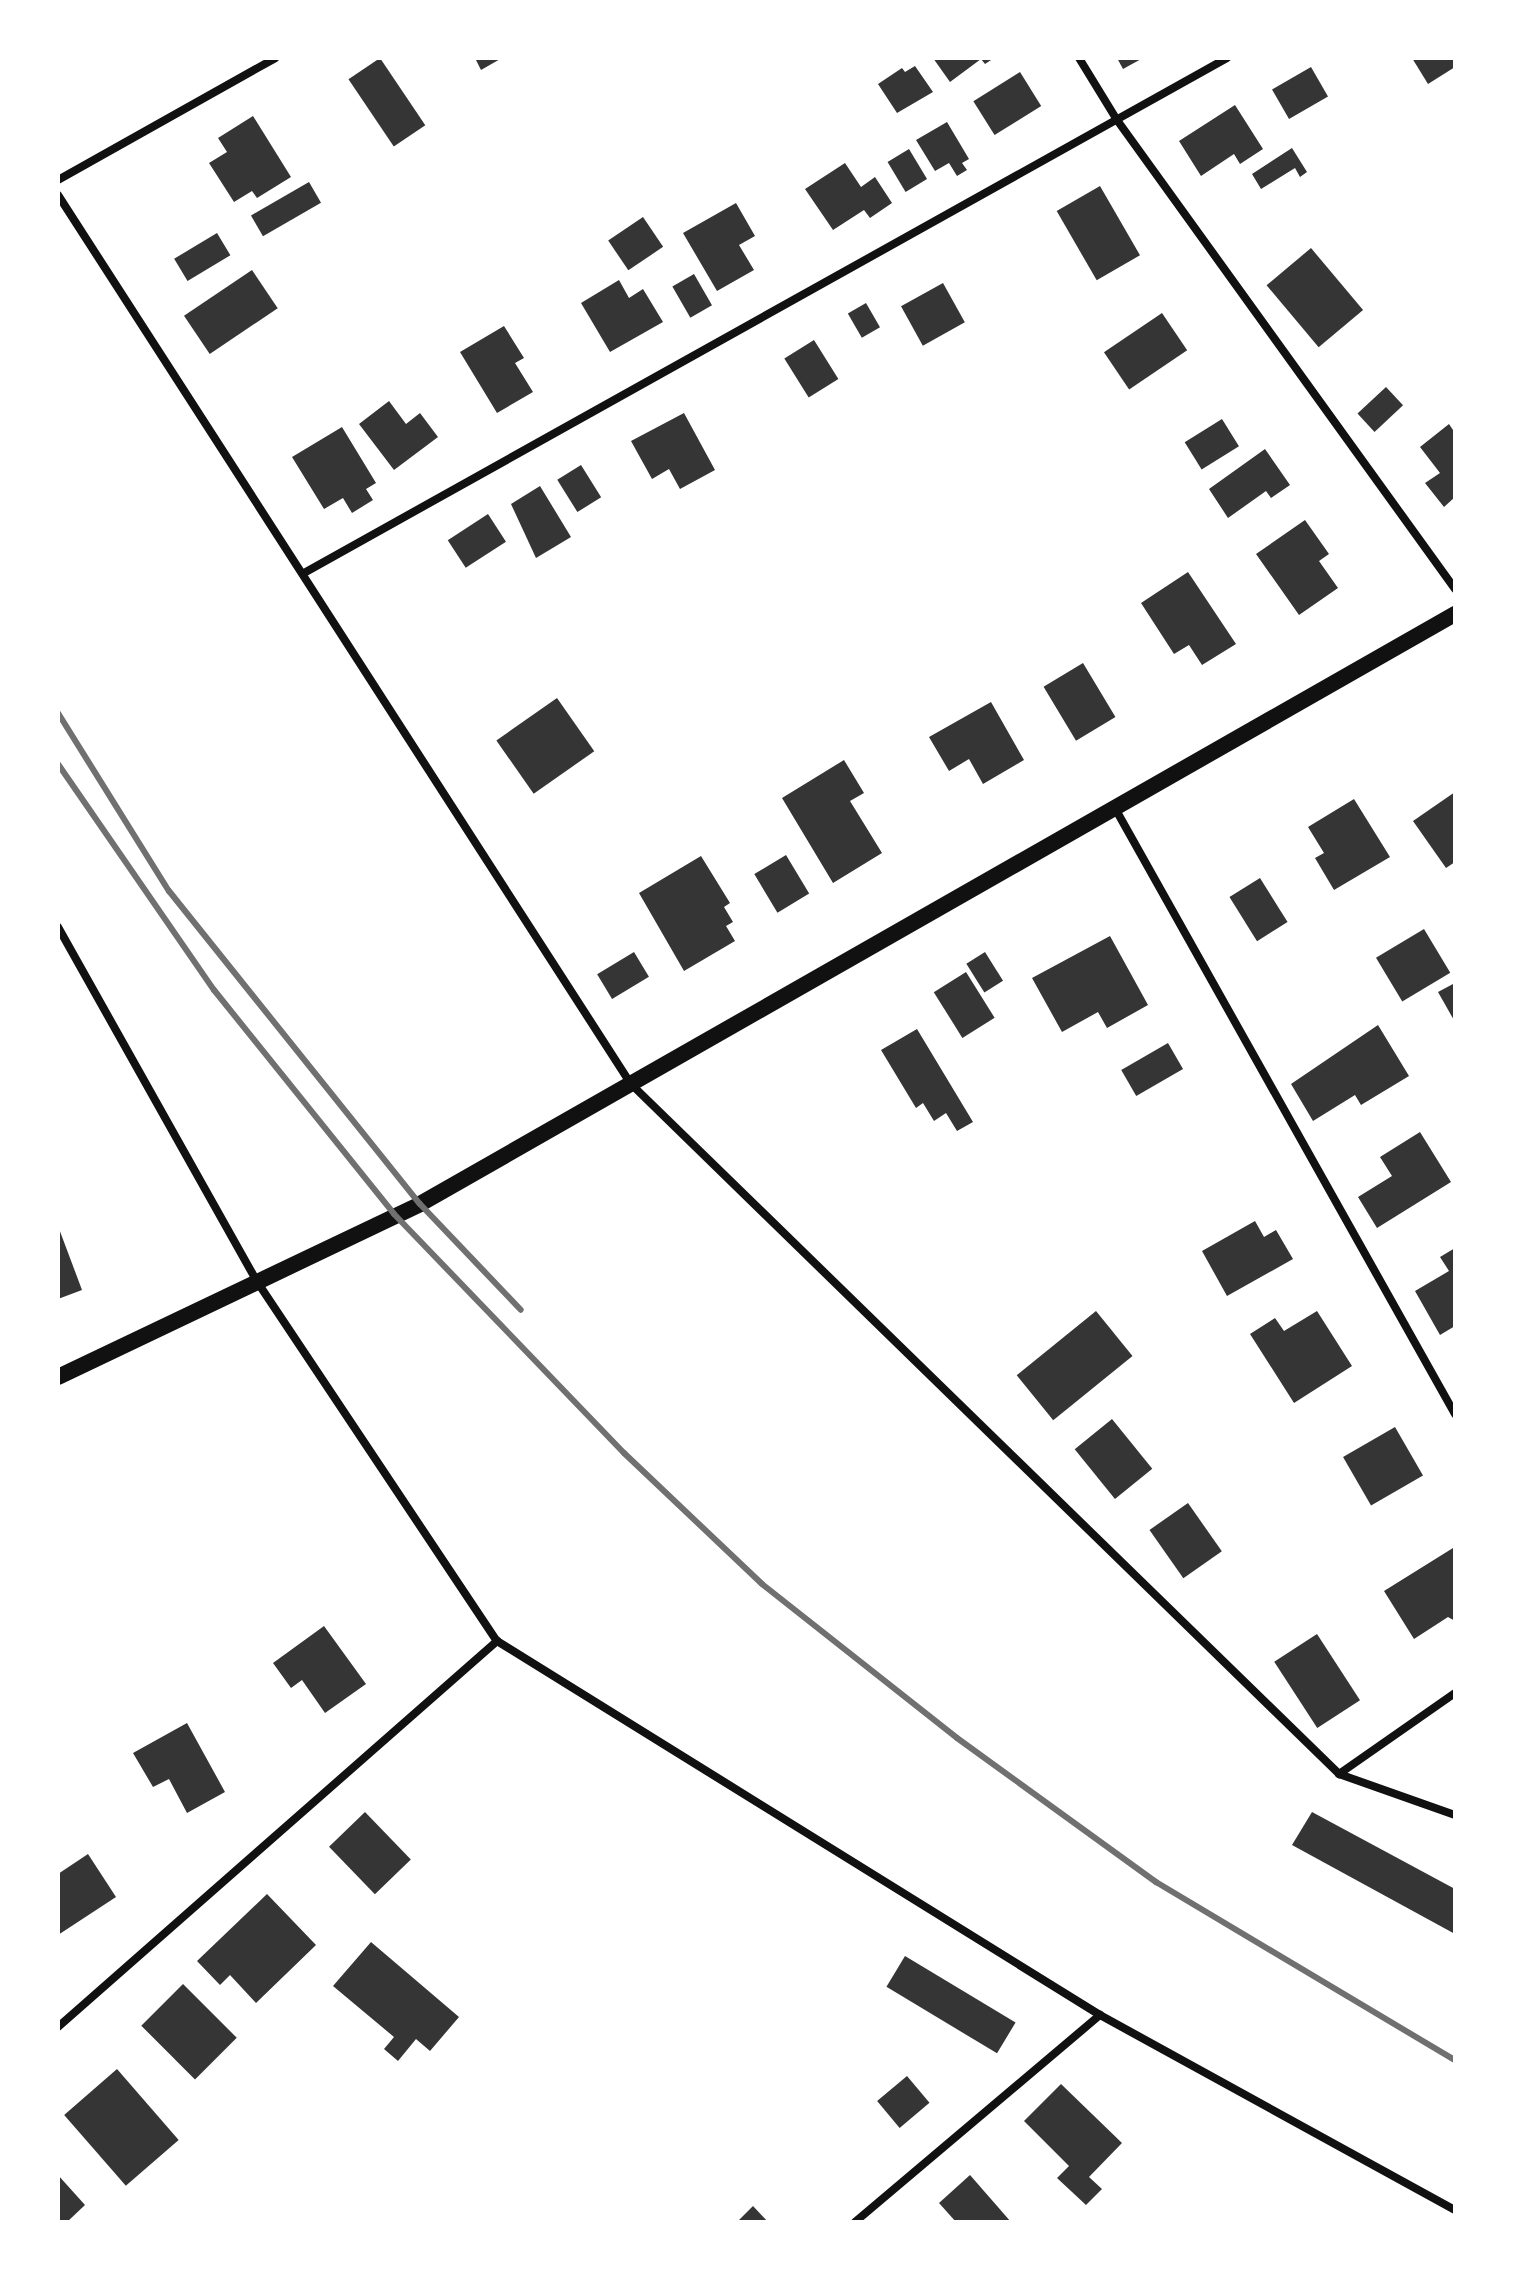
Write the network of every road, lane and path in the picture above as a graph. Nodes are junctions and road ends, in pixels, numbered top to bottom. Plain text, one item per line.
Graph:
1 (275, 58) edge
2 (1079, 58) edge
3 (1227, 58) edge
4 (1117, 120) junction
5 (58, 180) edge
6 (58, 195) edge
7 (304, 573) junction
8 (1455, 589) edge
9 (1455, 614) edge
10 (1116, 810) junction
11 (58, 927) edge
12 (631, 1084) junction
13 (258, 1283) junction
14 (58, 1377) edge
15 (1455, 1414) edge
16 (497, 1641) junction
17 (1455, 1693) edge
18 (1339, 1774) junction
19 (1455, 1815) edge
20 (1100, 2015) junction
21 (58, 2027) edge
22 (1455, 2210) edge
23 (855, 2222) edge

1 - 5 street
2 - 4 street
3 - 4 street
4 - 7 street
4 - 8 street
6 - 7 street
7 - 12 street
9 - 10 main road
10 - 12 main road
10 - 15 street
11 - 13 street
12 - 13 main road
12 - 18 street
13 - 14 main road
13 - 16 street
16 - 20 street
16 - 21 street
17 - 18 street
18 - 19 street
20 - 22 street
20 - 23 street

